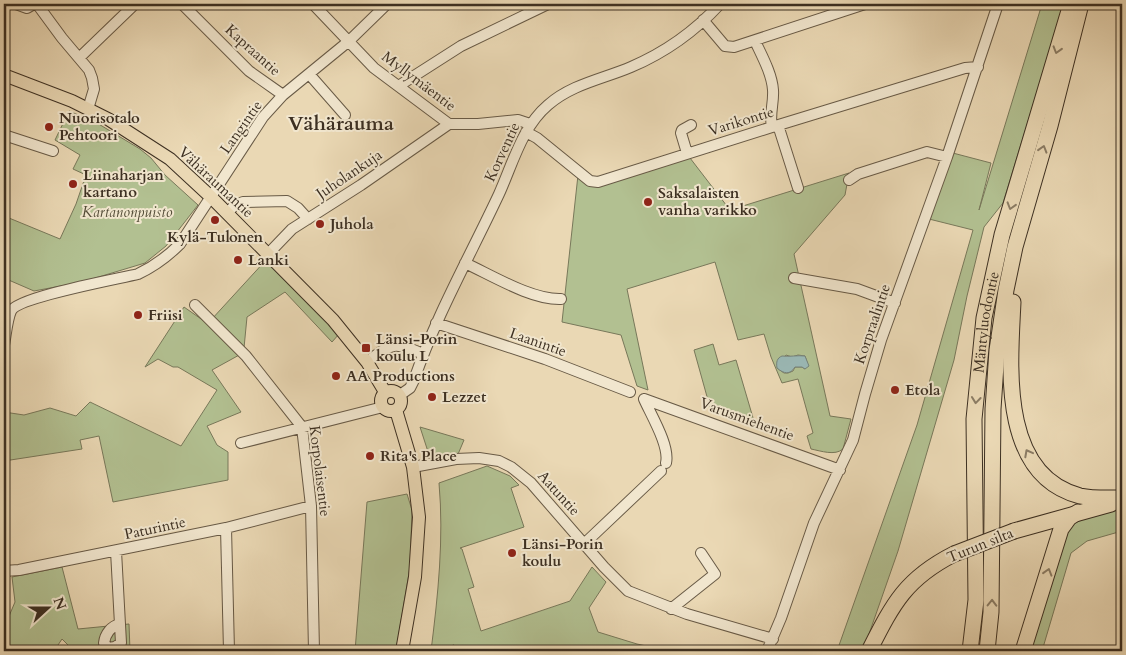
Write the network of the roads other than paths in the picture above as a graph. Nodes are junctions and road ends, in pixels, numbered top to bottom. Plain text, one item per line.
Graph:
1 (16, 4) edge
2 (35, 4) edge
3 (135, 4) edge
4 (182, 4) edge
5 (313, 4) edge
6 (387, 4) edge
7 (548, 4) edge
8 (720, 4) edge
9 (865, 4) edge
10 (998, 4) edge
11 (1071, 4) edge
12 (1081, 4) edge
13 (1090, 4) edge
14 (703, 20) junction
15 (1076, 23) junction
16 (349, 41) junction
17 (755, 41) junction
18 (79, 58) junction
19 (978, 67) junction
20 (309, 74) junction
21 (4, 75) edge
22 (400, 85) junction
23 (283, 95) junction
24 (88, 109) junction
25 (345, 115) dead end
26 (449, 124) junction
27 (691, 125) dead end
28 (775, 126) junction
29 (528, 128) junction
30 (4, 135) edge
31 (53, 151) dead end
32 (687, 154) junction
33 (947, 157) junction
34 (849, 180) dead end
35 (798, 188) dead end
36 (211, 197) junction
37 (227, 213) junction
38 (308, 220) junction
39 (1015, 247) junction
40 (268, 254) junction
41 (465, 263) junction
42 (794, 278) dead end
43 (561, 299) dead end
44 (895, 303) junction
45 (195, 305) dead end
46 (436, 323) junction
47 (4, 345) edge
48 (423, 354) junction
49 (366, 362) junction
50 (385, 392) junction
51 (630, 392) dead end
52 (400, 395) junction
53 (383, 407) junction
54 (396, 410) junction
55 (302, 427) junction
56 (241, 443) dead end
57 (413, 467) junction
58 (840, 470) junction
59 (1122, 500) edge
60 (311, 506) junction
61 (1078, 512) junction
62 (226, 528) junction
63 (584, 544) junction
64 (116, 551) junction
65 (701, 553) dead end
66 (4, 571) edge
67 (671, 609) junction
68 (120, 624) dead end
69 (773, 639) junction
70 (872, 648) edge
71 (229, 651) edge
72 (314, 651) edge
73 (402, 651) edge
74 (767, 651) edge
75 (970, 651) edge
76 (987, 651) edge
77 (1023, 651) edge

1 - 2 street
2 - 18 street
3 - 18 street
4 - 23 street, Kapraantie
5 - 16 street, Myllymäentie
6 - 16 street, Langintie
7 - 22 street
8 - 14 street, Korventie
9 - 17 street
10 - 19 street, Korpraalintie
11 -> 75 highway, Mäntyluodontie
12 - 15 highway, Mäntyluodontie
13 - 15 highway
14 - 17 street
14 - 29 street, Korventie
39 -> 15 highway, Mäntyluodontie
16 - 20 street, Langintie
16 - 22 street, Myllymäentie
17 - 28 street
18 - 24 street
19 - 28 street, Varikontie
19 - 33 street, Korpraalintie
20 - 23 street, Langintie
20 - 25 street
21 - 24 main road, Vähäraumantie
22 - 26 street, Myllymäentie
23 - 36 street, Langintie
24 - 36 main road, Vähäraumantie
26 - 29 street, Myllymäentie
26 - 38 street, Juholankuja
27 - 32 street
28 - 32 street, Varikontie
28 - 35 street
29 - 32 street, Varikontie
29 - 41 street, Korventie
30 - 31 street
33 - 34 street
33 - 44 street, Korpraalintie
36 - 37 main road, Vähäraumantie
36 - 47 street, Langintie
37 - 38 street
37 - 40 main road, Vähäraumantie
38 - 40 street, Juholankuja
59 -> 39 highway
76 -> 39 highway, Mäntyluodontie
40 - 49 main road, Vähäraumantie
41 - 43 street
41 - 46 street, Korventie
42 - 44 street
44 - 58 street, Korpraalintie
45 - 55 street, Korpolaisentie
46 - 48 street, Korventie
46 - 51 street, Laanintie
48 - 49 street
48 - 52 street, Korventie
49 - 50 main road, Vähäraumantie
50 - 52 main road
50 - 53 main road
52 - 54 main road
53 - 54 main road
53 - 55 street
54 - 57 main road
55 - 56 street
55 - 60 street, Korpolaisentie
57 - 63 street, Aatuntie
57 - 73 main road
58 - 63 street, Varusmiehentie
58 - 69 street, Korpraalintie
59 - 61 highway, Turun silta
60 - 62 street, Paturintie
60 - 72 street, Korpolaisentie
61 - 70 highway, Turun silta, bridge
77 -> 61 highway
62 - 64 street, Paturintie
62 - 71 street
63 - 67 street, Aatuntie
64 - 66 street, Paturintie
64 - 68 street
65 - 67 street
67 - 69 street, Aatuntie
69 - 74 street, Korpraalintie

